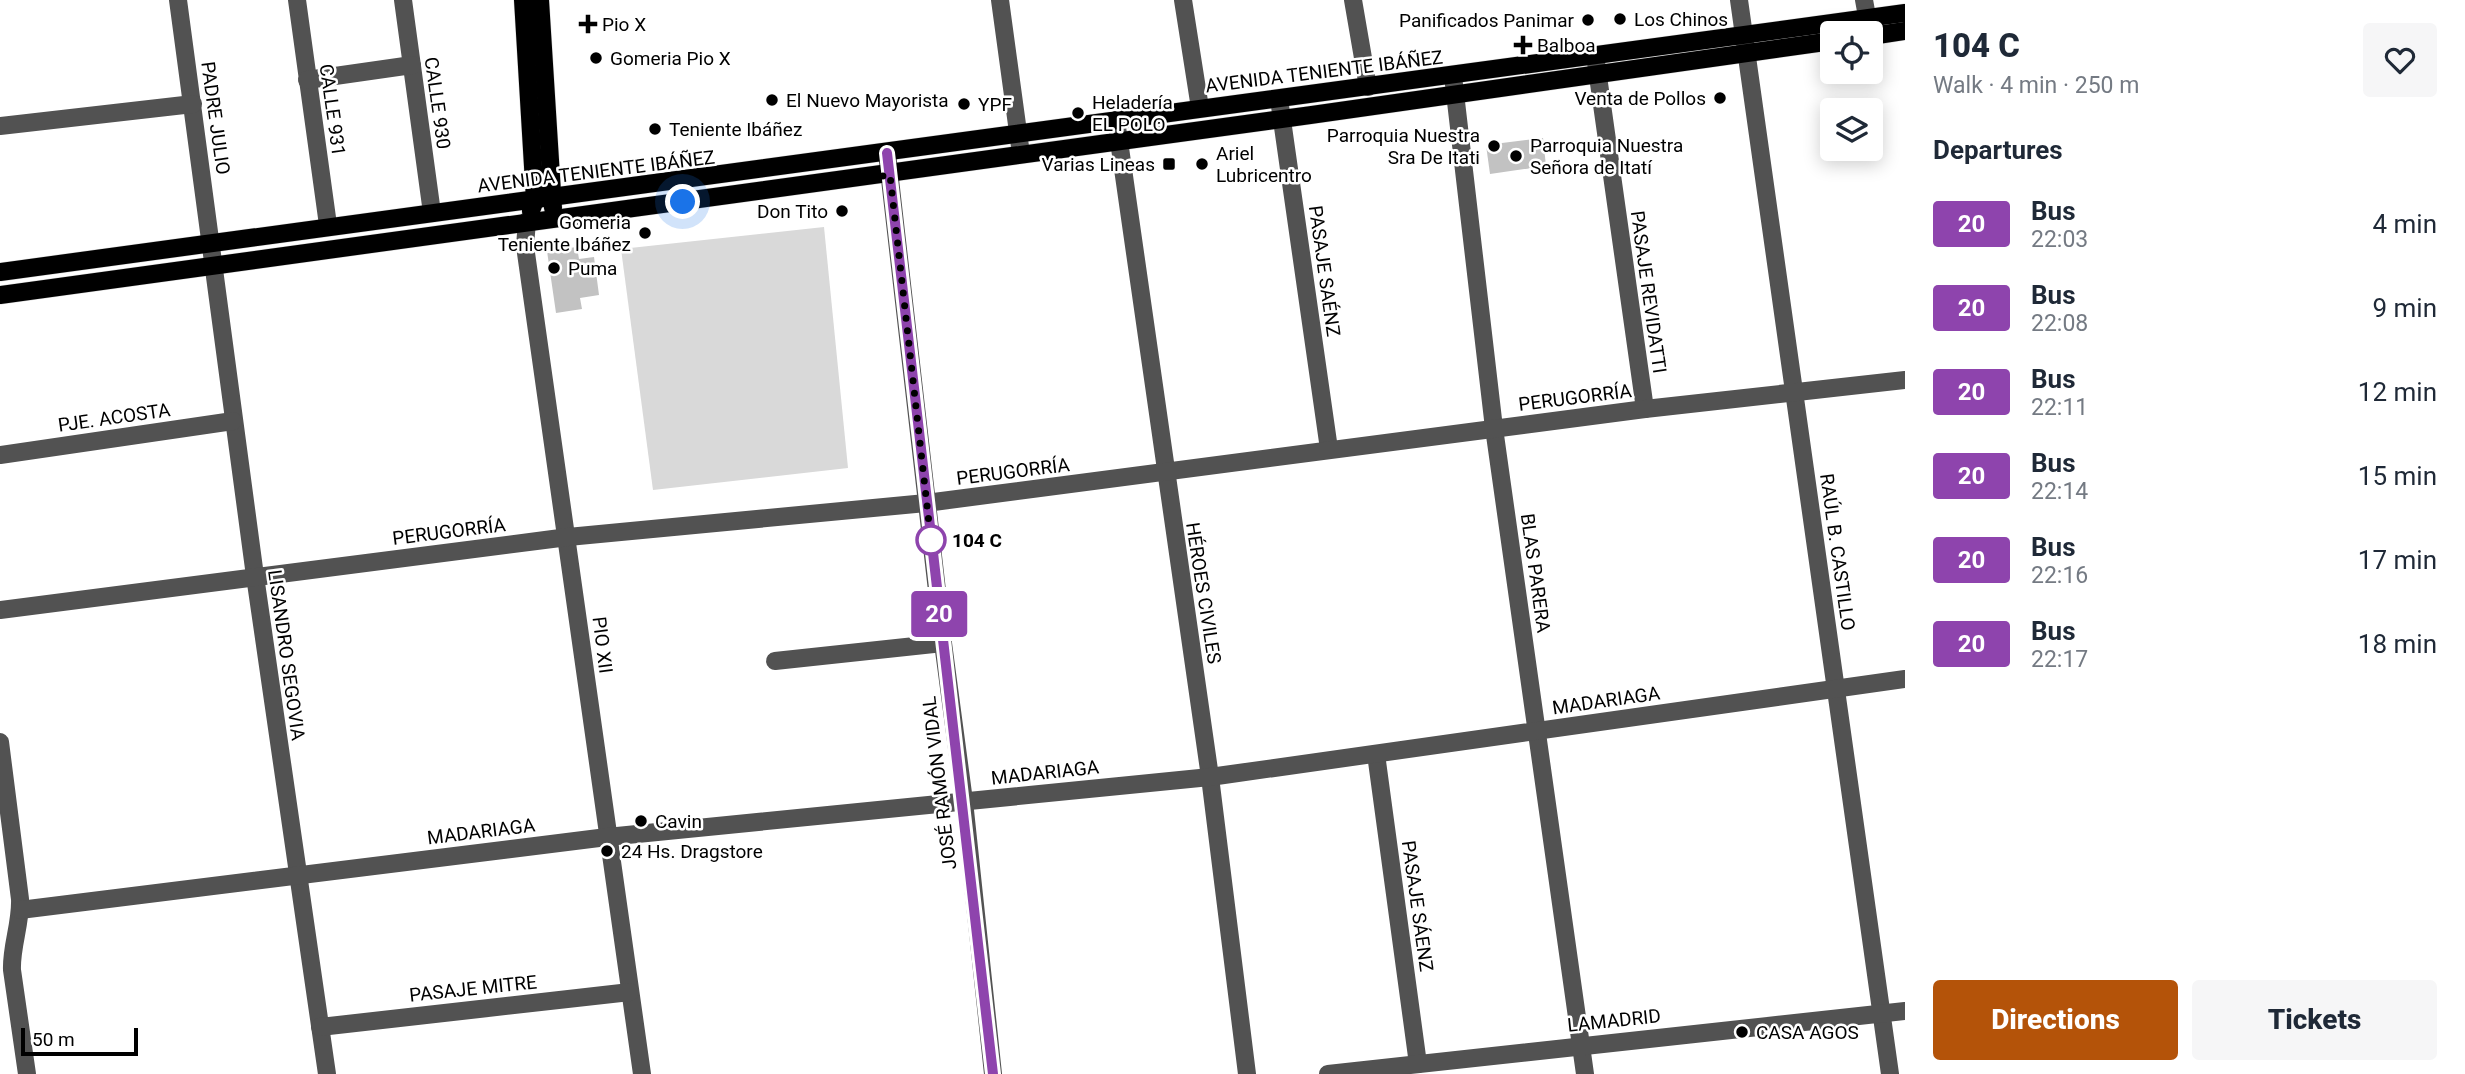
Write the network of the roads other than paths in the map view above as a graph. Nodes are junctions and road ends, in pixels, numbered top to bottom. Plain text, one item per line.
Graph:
1 (178, 0) edge
2 (296, 0) edge
3 (403, 0) edge
4 (523, 0) edge
5 (540, 0) edge
6 (1000, 0) edge
7 (1183, 0) edge
8 (1353, 0) edge
9 (1739, 0) edge
10 (1864, 0) edge
11 (1905, 13) edge
12 (1868, 21) edge
13 (1883, 23) edge
14 (1883, 30) edge
15 (1820, 31) edge
16 (1905, 31) edge
17 (1745, 35) junction
18 (1820, 43) edge
19 (1749, 54) junction
20 (1595, 55) junction
21 (412, 65) junction
22 (1597, 75) junction
23 (1453, 76) junction
24 (307, 80) junction
25 (1368, 87) junction
26 (1455, 95) junction
27 (1279, 99) junction
28 (193, 104) junction
29 (1200, 108) junction
30 (1116, 120) junction
31 (1283, 120) junction
32 (0, 126) edge
33 (1019, 134) junction
34 (1119, 139) junction
35 (887, 153) junction
36 (1021, 154) junction
37 (890, 175) junction
38 (544, 200) junction
39 (432, 213) junction
40 (554, 218) junction
41 (527, 221) junction
42 (328, 225) junction
43 (212, 242) junction
44 (214, 265) junction
45 (0, 272) edge
46 (0, 295) edge
47 (1905, 380) edge
48 (1793, 393) junction
49 (1645, 410) junction
50 (233, 421) junction
51 (1494, 428) junction
52 (1329, 449) junction
53 (0, 455) edge
54 (1164, 472) junction
55 (926, 503) junction
56 (568, 537) junction
57 (255, 576) junction
58 (0, 610) edge
59 (943, 643) junction
60 (775, 662) dead end
61 (1905, 679) edge
62 (1837, 688) junction
63 (1537, 732) junction
64 (0, 742) edge
65 (1376, 754) junction
66 (1210, 777) junction
67 (964, 801) junction
68 (4, 803) edge
69 (607, 837) junction
70 (298, 875) junction
71 (20, 911) junction
72 (7, 942) edge
73 (630, 992) junction
74 (1905, 1011) edge
75 (1882, 1013) junction
76 (320, 1027) junction
77 (1581, 1044) junction
78 (1418, 1064) junction
79 (27, 1074) edge
80 (327, 1074) edge
81 (642, 1074) edge
82 (993, 1074) edge
83 (1247, 1074) edge
84 (1328, 1074) edge
85 (1585, 1074) edge
86 (1890, 1074) edge

1 - 28 street, PADRE JULIO
2 - 24 street, CALLE 931
3 - 21 street, CALLE 930
4 - 38 main road
5 - 38 main road
6 - 33 street
7 - 29 street
8 - 25 street
9 - 17 street, RAÚL B. CASTILLO
10 - 12 street
11 - 13 main road, AVENIDA TENIENTE IBÁÑEZ
14 - 16 main road, AVENIDA TENIENTE IBÁÑEZ
15 - 17 main road, AVENIDA TENIENTE IBÁÑEZ
17 - 19 street, RAÚL B. CASTILLO
17 - 20 main road, AVENIDA TENIENTE IBÁÑEZ
18 - 19 main road, AVENIDA TENIENTE IBÁÑEZ
19 - 22 main road, AVENIDA TENIENTE IBÁÑEZ
19 - 48 street, RAÚL B. CASTILLO
20 - 22 street, PASAJE REVIDATTI
20 - 23 main road, AVENIDA TENIENTE IBÁÑEZ
21 - 24 street
21 - 39 street, CALLE 930
22 - 26 main road, AVENIDA TENIENTE IBÁÑEZ
22 - 49 street, PASAJE REVIDATTI
23 - 25 main road, AVENIDA TENIENTE IBÁÑEZ
23 - 26 street, BLAS PARERA
24 - 42 street, CALLE 931
25 - 27 main road, AVENIDA TENIENTE IBÁÑEZ
26 - 31 main road, AVENIDA TENIENTE IBÁÑEZ
26 - 51 street, BLAS PARERA
27 - 29 main road, AVENIDA TENIENTE IBÁÑEZ
27 - 31 street, PASAJE SAÉNZ
28 - 32 street
28 - 43 street, PADRE JULIO
29 - 30 main road, AVENIDA TENIENTE IBÁÑEZ
30 - 33 main road, AVENIDA TENIENTE IBÁÑEZ
30 - 34 street, HÉROES CIVILES
31 - 34 main road, AVENIDA TENIENTE IBÁÑEZ
31 - 52 street, PASAJE SAÉNZ
33 - 35 main road, AVENIDA TENIENTE IBÁÑEZ
33 - 36 street
34 - 36 main road, AVENIDA TENIENTE IBÁÑEZ
34 - 54 street, HÉROES CIVILES
35 - 37 street, JOSÉ RAMÓN VIDAL
35 - 38 main road, AVENIDA TENIENTE IBÁÑEZ
36 - 37 main road, AVENIDA TENIENTE IBÁÑEZ
37 - 40 main road, AVENIDA TENIENTE IBÁÑEZ
37 - 55 street, JOSÉ RAMÓN VIDAL
38 - 39 main road, AVENIDA TENIENTE IBÁÑEZ
38 - 40 main road
38 - 41 main road
39 - 42 main road, AVENIDA TENIENTE IBÁÑEZ
40 - 41 main road, AVENIDA TENIENTE IBÁÑEZ
41 - 44 main road, AVENIDA TENIENTE IBÁÑEZ
41 - 56 street, PIO XII
42 - 43 main road, AVENIDA TENIENTE IBÁÑEZ
43 - 44 street, LISANDRO SEGOVIA
43 - 45 main road, AVENIDA TENIENTE IBÁÑEZ
44 - 46 main road, AVENIDA TENIENTE IBÁÑEZ
44 - 50 street, LISANDRO SEGOVIA
47 - 48 street, PERUGORRÍA
48 - 49 street, PERUGORRÍA
48 - 62 street, RAÚL B. CASTILLO
49 - 51 street, PERUGORRÍA
50 - 53 street, PJE. ACOSTA
50 - 57 street, LISANDRO SEGOVIA
51 - 52 street, PERUGORRÍA
51 - 63 street, BLAS PARERA
52 - 54 street, PERUGORRÍA
54 - 55 street, PERUGORRÍA
54 - 66 street, HÉROES CIVILES
55 - 56 street, PERUGORRÍA
55 - 59 street, JOSÉ RAMÓN VIDAL
56 - 57 street, PERUGORRÍA
56 - 69 street, PIO XII
57 - 58 street, PERUGORRÍA
57 - 70 street, LISANDRO SEGOVIA
59 - 60 street
59 - 67 street, JOSÉ RAMÓN VIDAL
61 - 62 street, MADARIAGA
62 - 63 street, MADARIAGA
62 - 75 street, RAÚL B. CASTILLO
63 - 65 street, MADARIAGA
63 - 77 street, BLAS PARERA
64 - 68 street
65 - 66 street, MADARIAGA
65 - 78 street, PASAJE SÁENZ
66 - 67 street, MADARIAGA
66 - 83 street, HÉROES CIVILES
67 - 69 street, MADARIAGA
67 - 82 street, JOSÉ RAMÓN VIDAL
68 - 71 street
69 - 70 street, MADARIAGA
69 - 73 street, PIO XII
70 - 71 street, MADARIAGA
70 - 76 street, LISANDRO SEGOVIA
71 - 72 street
72 - 79 street
73 - 76 street, PASAJE MITRE
73 - 81 street, PIO XII
74 - 75 street, LAMADRID
75 - 77 street, LAMADRID
75 - 86 street, RAÚL B. CASTILLO
76 - 80 street, LISANDRO SEGOVIA
77 - 78 street, LAMADRID
77 - 85 street, BLAS PARERA
78 - 84 street, LAMADRID

